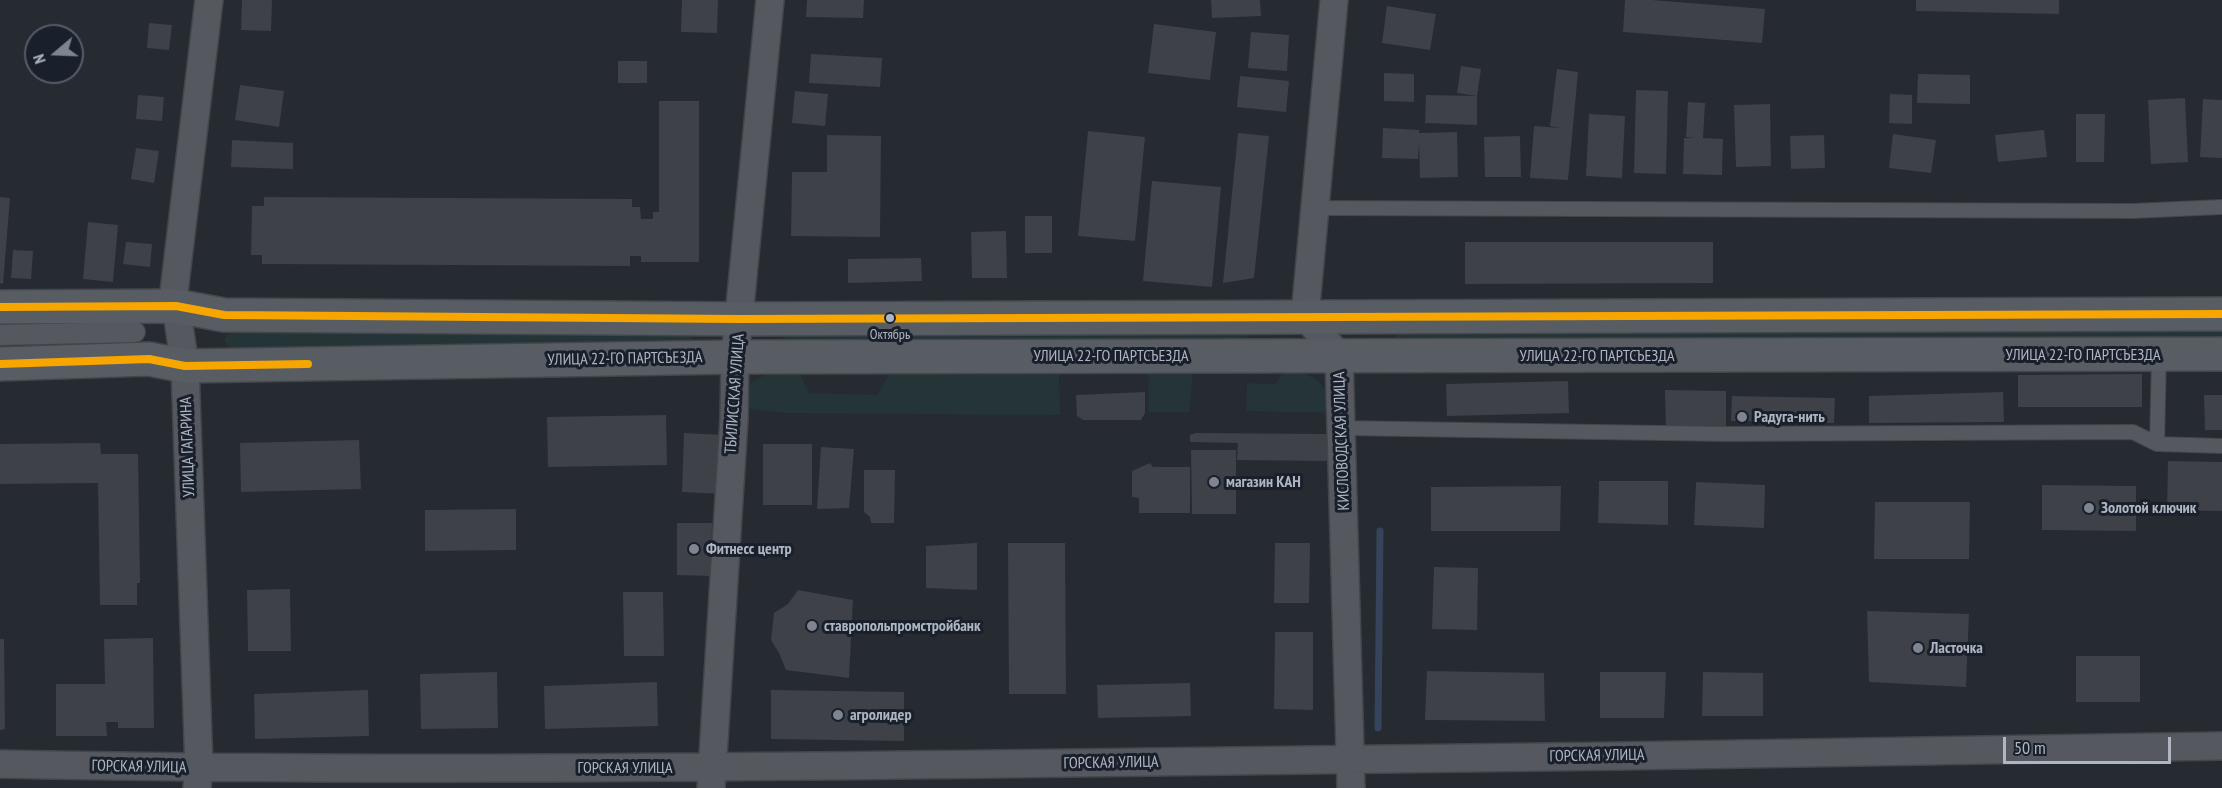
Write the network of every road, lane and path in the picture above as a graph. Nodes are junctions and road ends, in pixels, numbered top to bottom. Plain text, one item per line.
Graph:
1 (209, 0) edge
2 (770, 0) edge
3 (1334, 0) edge
4 (2222, 207) edge
5 (1315, 208) junction
6 (176, 306) junction
7 (0, 307) edge
8 (2222, 314) edge
9 (1305, 316) junction
10 (740, 319) junction
11 (135, 332) dead end
12 (0, 335) edge
13 (2222, 354) edge
14 (2159, 355) junction
15 (1340, 356) junction
16 (735, 357) junction
17 (0, 364) edge
18 (185, 366) junction
19 (1341, 428) junction
20 (2157, 444) junction
21 (2222, 446) edge
22 (2222, 746) edge
23 (1351, 760) junction
24 (0, 764) edge
25 (198, 778) edge
26 (711, 778) edge
27 (1351, 788) edge

1 - 6 street, УЛИЦА ГАГАРИНА
2 - 10 street, ТБИЛИССКАЯ УЛИЦА
3 - 5 street
4 - 5 lane
5 - 9 street
6 - 7 main road
6 - 10 main road
6 - 18 street, УЛИЦА ГАГАРИНА
8 - 9 main road
9 - 10 main road
9 - 15 street, КИСЛОВОДСКАЯ УЛИЦА
10 - 16 street, ТБИЛИССКАЯ УЛИЦА
11 - 12 street
13 - 14 main road, УЛИЦА 22-ГО ПАРТСЪЕЗДА
14 - 15 main road, УЛИЦА 22-ГО ПАРТСЪЕЗДА
14 - 20 lane
15 - 16 main road, УЛИЦА 22-ГО ПАРТСЪЕЗДА
15 - 19 street, КИСЛОВОДСКАЯ УЛИЦА
16 - 18 main road, УЛИЦА 22-ГО ПАРТСЪЕЗДА
16 - 26 street, ТБИЛИССКАЯ УЛИЦА
17 - 18 main road, УЛИЦА 22-ГО ПАРТСЪЕЗДА
18 - 25 street, УЛИЦА ГАГАРИНА
19 - 20 lane
19 - 23 street, КИСЛОВОДСКАЯ УЛИЦА
20 - 21 lane
22 - 23 street, ГОРСКАЯ УЛИЦА
23 - 26 street, ГОРСКАЯ УЛИЦА
23 - 27 street, КИСЛОВОДСКАЯ УЛИЦА
24 - 25 street, ГОРСКАЯ УЛИЦА
25 - 26 street, ГОРСКАЯ УЛИЦА

